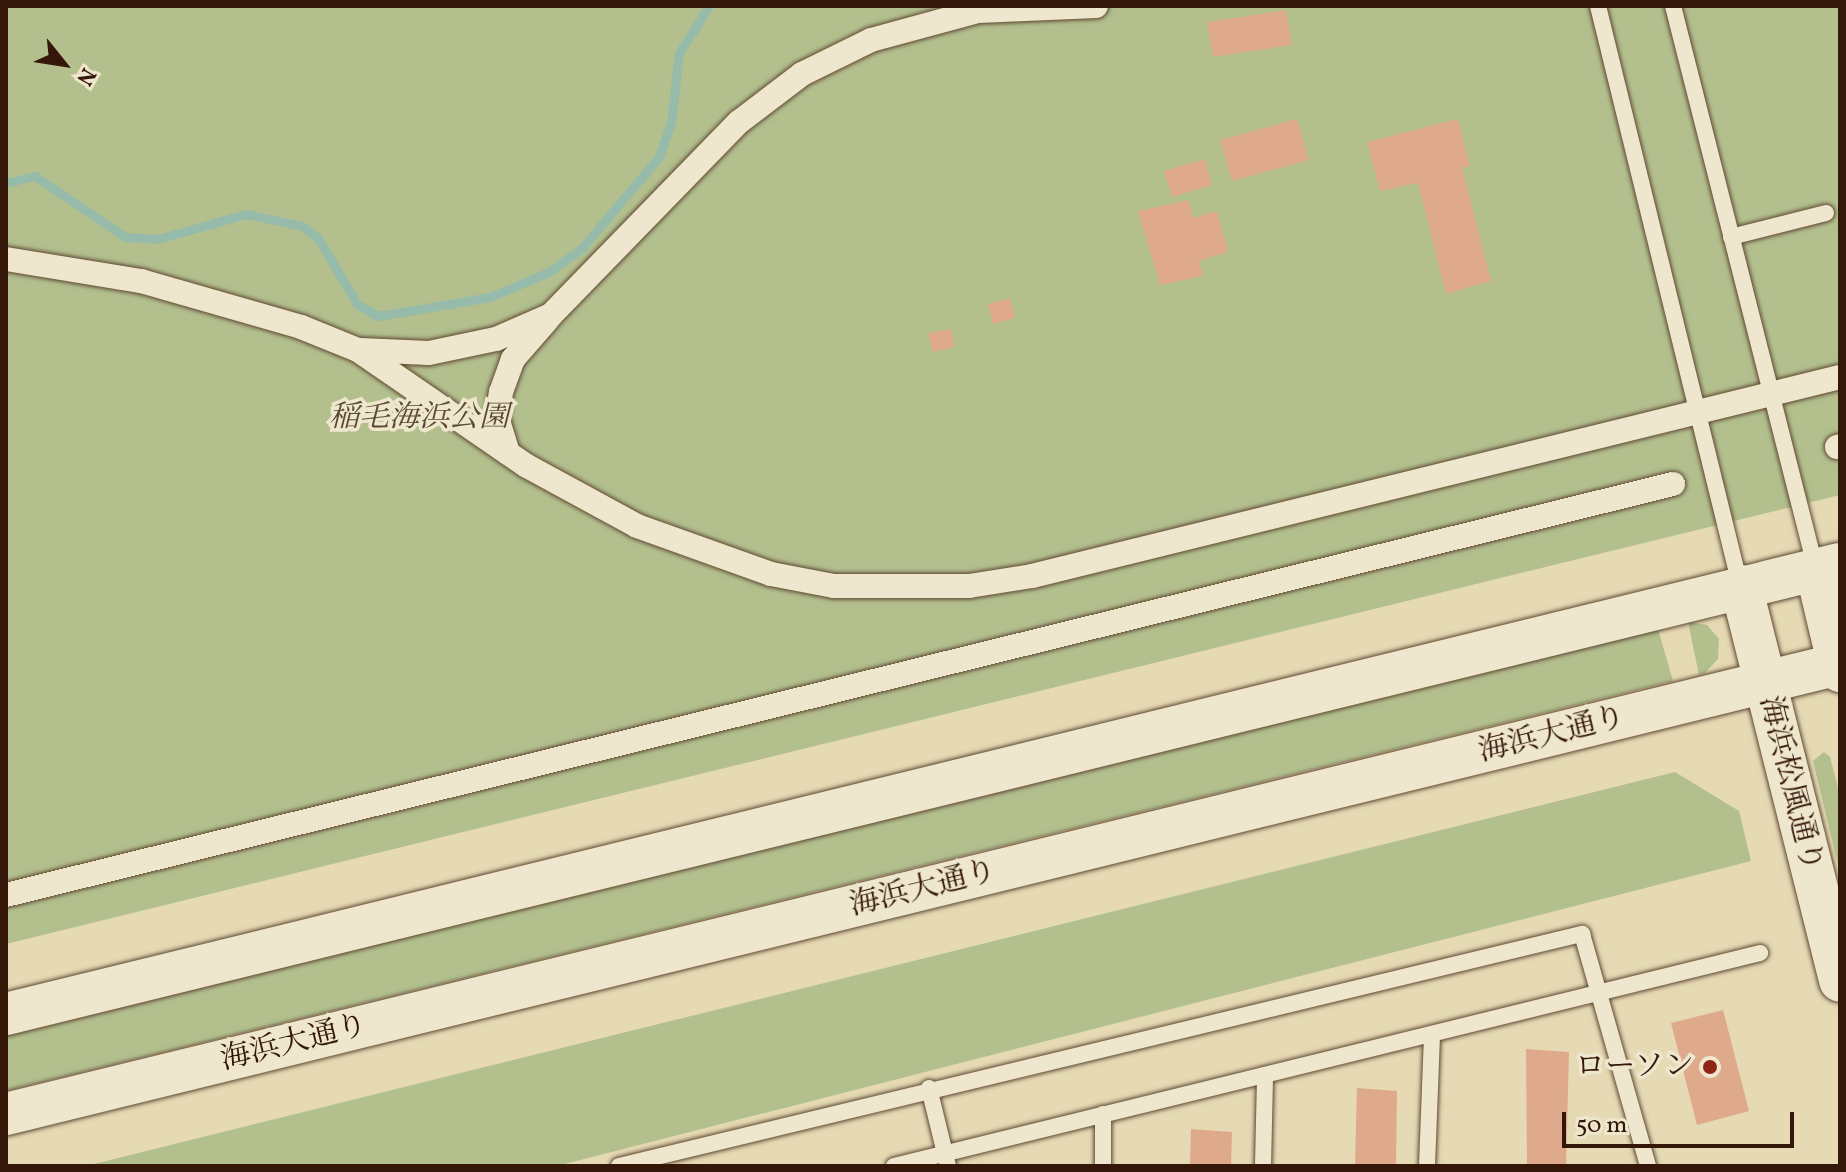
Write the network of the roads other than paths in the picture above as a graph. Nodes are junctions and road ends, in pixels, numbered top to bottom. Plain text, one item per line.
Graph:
1 (1096, 6) edge
2 (1598, 6) edge
3 (1673, 6) edge
4 (1826, 213) dead end
5 (1731, 237) junction
6 (6, 259) edge
7 (551, 315) junction
8 (358, 350) junction
9 (1840, 377) edge
10 (1771, 393) junction
11 (1698, 410) junction
12 (508, 453) junction
13 (1673, 484) dead end
14 (1828, 567) edge
15 (1741, 586) junction
16 (1839, 666) edge
17 (1765, 682) junction
18 (6, 895) edge
19 (1760, 953) dead end
20 (1840, 981) edge
21 (1600, 993) junction
22 (6, 1014) edge
23 (1432, 1034) junction
24 (1265, 1075) junction
25 (929, 1088) junction
26 (6, 1114) edge
27 (1103, 1114) junction
28 (948, 1159) edge
29 (619, 1166) edge
30 (894, 1166) edge
31 (1103, 1166) edge
32 (1263, 1166) edge
33 (1427, 1166) edge
34 (1648, 1166) edge

1 - 7 street
2 - 11 lane
3 - 5 lane
4 - 5 lane
5 - 10 lane
6 - 8 street
7 - 8 street
7 - 12 street
8 - 12 street
9 - 10 street
10 - 11 street
10 - 14 lane
11 - 12 street
11 - 15 lane
13 - 18 street
14 - 15 street
14 - 16 street
15 - 17 street, 海浜松風通り
15 - 22 street
16 - 17 street, 海浜大通り
17 - 20 street, 海浜松風通り
17 - 26 street, 海浜大通り
19 - 21 lane
21 - 23 lane
21 - 25 lane
21 - 34 lane
23 - 24 lane
23 - 33 lane
24 - 27 lane
24 - 32 lane
25 - 28 lane
25 - 29 lane
27 - 28 lane
27 - 31 lane
28 - 30 lane

